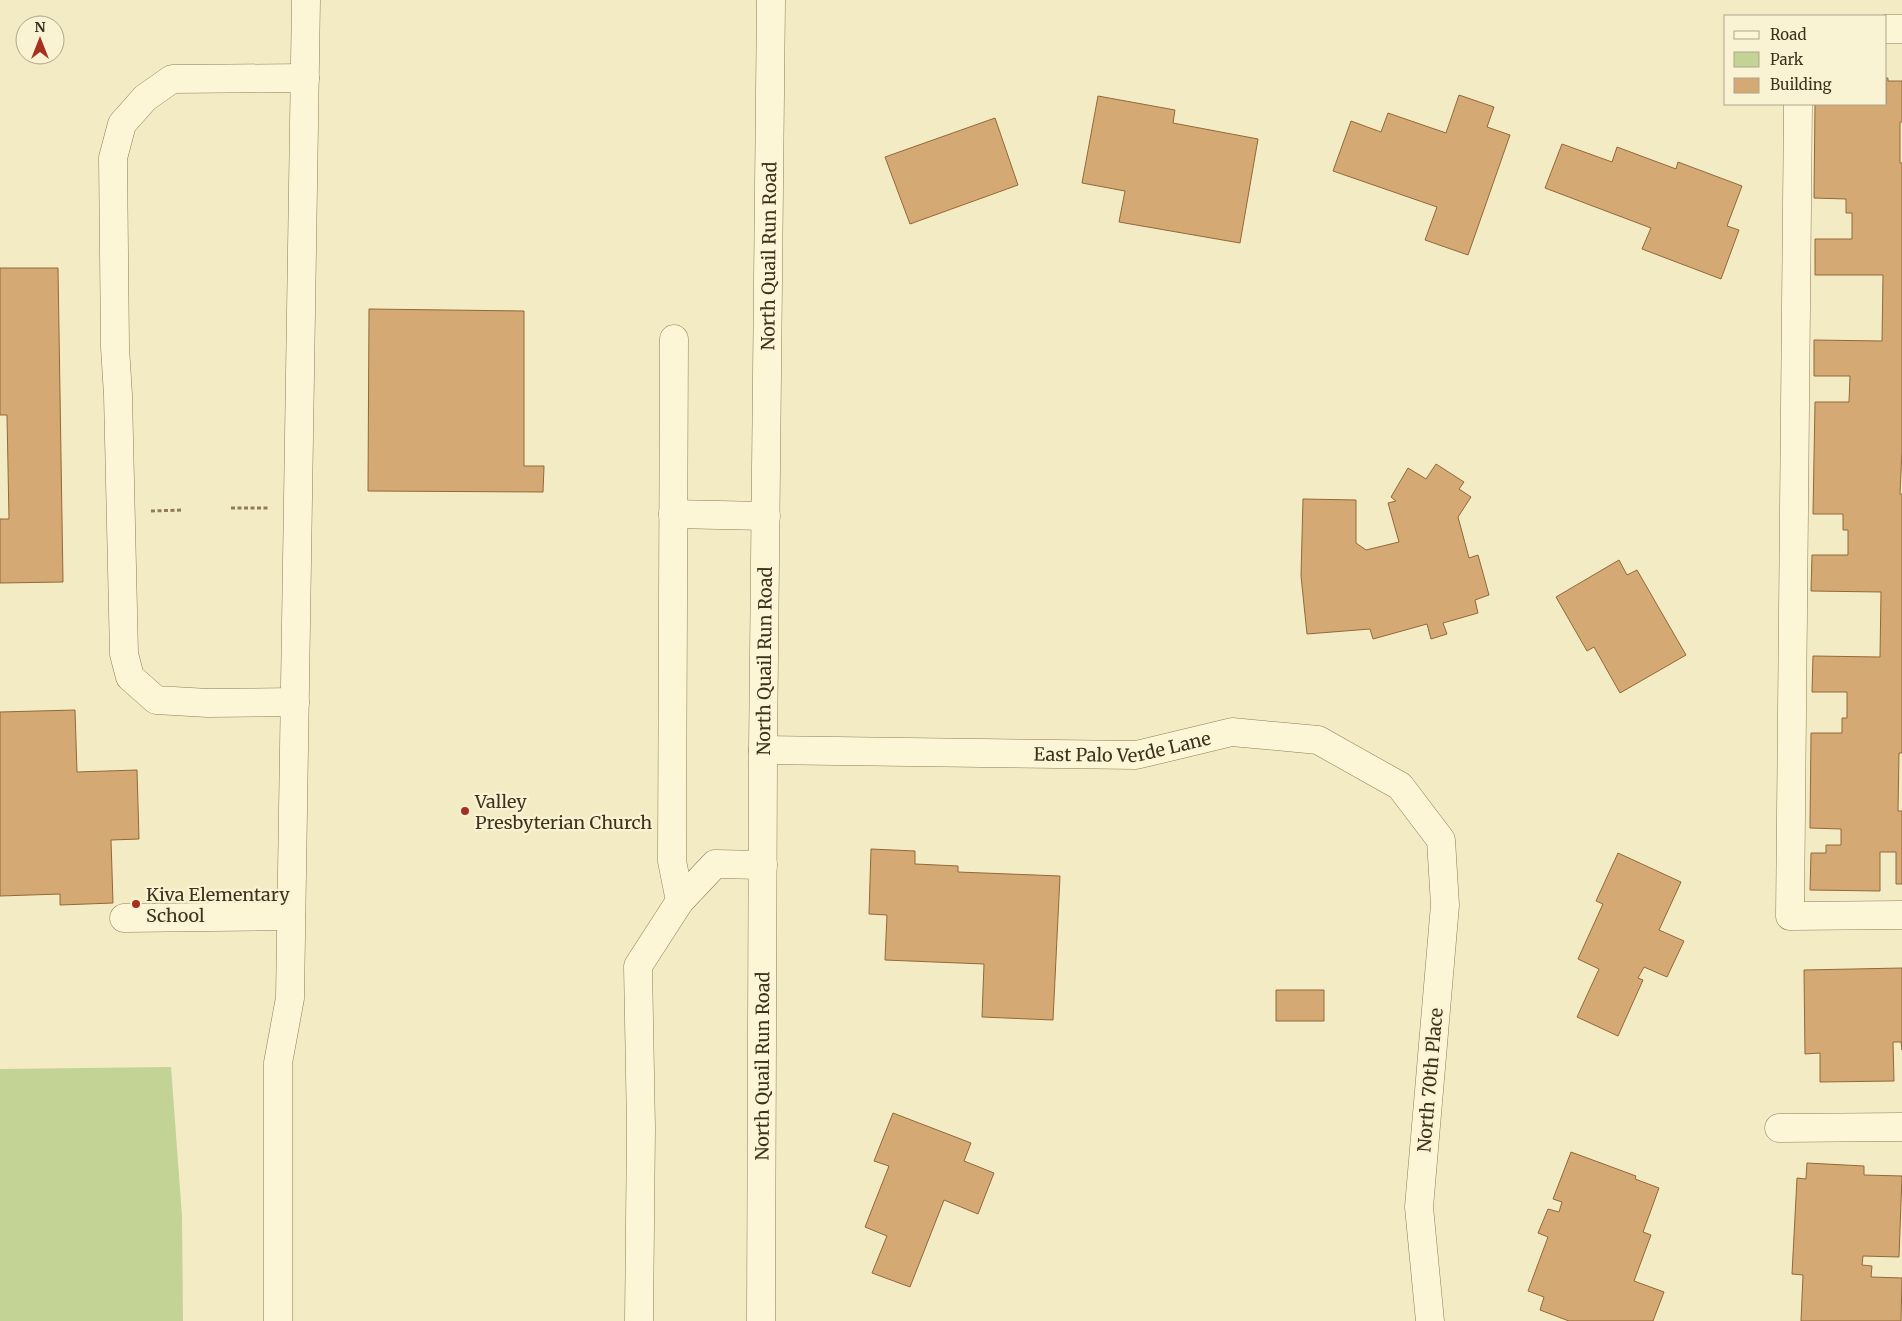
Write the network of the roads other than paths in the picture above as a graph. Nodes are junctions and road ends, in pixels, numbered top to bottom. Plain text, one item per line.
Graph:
1 (306, 0) edge
2 (771, 0) edge
3 (1902, 28) edge
4 (1887, 29) edge
5 (305, 78) junction
6 (1798, 105) edge
7 (674, 339) dead end
8 (673, 514) junction
9 (766, 516) junction
10 (295, 702) junction
11 (763, 750) junction
12 (1442, 840) joint
13 (763, 865) junction
14 (680, 901) junction
15 (1902, 915) edge
16 (291, 916) junction
17 (124, 918) dead end
18 (1902, 1127) edge
19 (1778, 1128) dead end
20 (278, 1321) edge
21 (639, 1321) edge
22 (761, 1321) edge
23 (1430, 1321) edge

1 - 5 street
2 - 9 street, North Quail Run Road
3 - 4 street
5 - 10 street
5 - 10 street
6 - 15 street
7 - 8 street
8 - 9 street
8 - 14 street
9 - 11 street, North Quail Run Road
10 - 16 street
11 - 12 street, East Palo Verde Lane
11 - 13 street, North Quail Run Road
12 - 23 street, North 70th Place
13 - 14 street
13 - 22 street, North Quail Run Road
14 - 21 street
16 - 17 street
16 - 20 street
18 - 19 street

